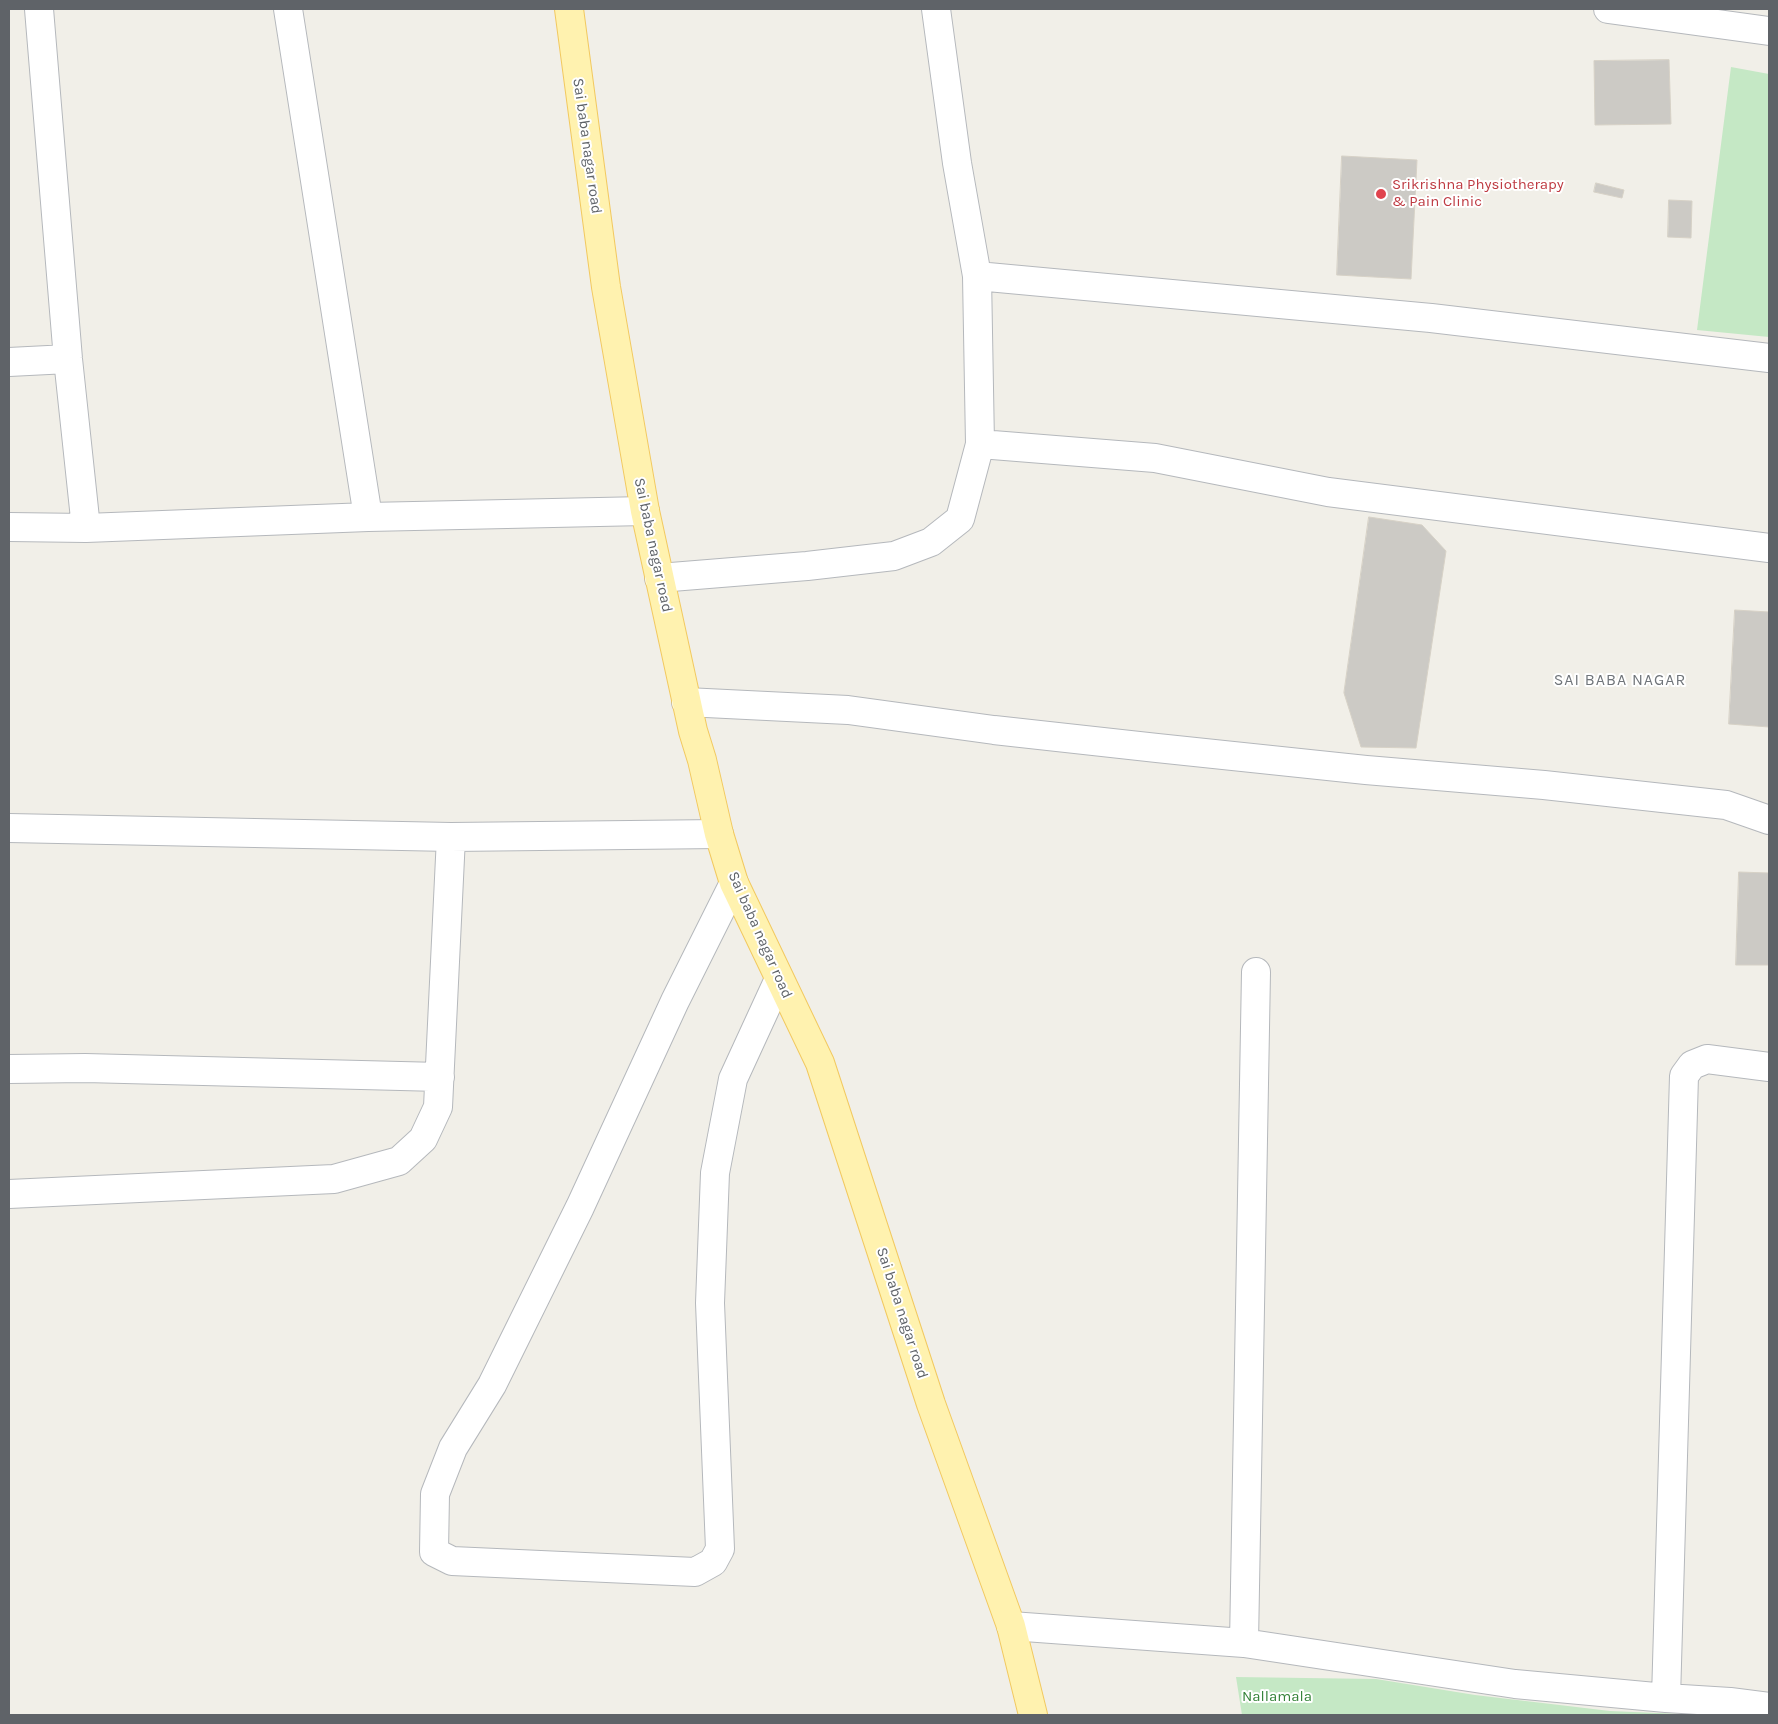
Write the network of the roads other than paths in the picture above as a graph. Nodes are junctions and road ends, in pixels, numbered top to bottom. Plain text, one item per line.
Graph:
1 (39, 9) edge
2 (288, 9) edge
3 (569, 9) edge
4 (936, 9) edge
5 (1608, 9) edge
6 (1763, 23) edge
7 (977, 276) junction
8 (1769, 358) edge
9 (68, 359) junction
10 (9, 362) edge
11 (980, 444) junction
12 (645, 511) junction
13 (368, 517) junction
14 (9, 527) edge
15 (86, 528) junction
16 (1769, 548) edge
17 (659, 578) junction
18 (686, 702) junction
19 (1769, 820) edge
20 (9, 828) edge
21 (720, 834) junction
22 (451, 837) junction
23 (734, 883) junction
24 (1256, 972) dead end
25 (779, 979) junction
26 (1769, 1067) edge
27 (9, 1068) edge
28 (440, 1077) junction
29 (9, 1194) edge
30 (1011, 1626) junction
31 (1244, 1643) junction
32 (1666, 1698) junction
33 (1769, 1707) edge
34 (1033, 1715) edge

1 - 9 street
2 - 13 street
3 - 12 main road, Sai baba nagar road
4 - 7 street
5 - 6 street
7 - 8 street
7 - 11 street
9 - 10 street
9 - 15 street
11 - 16 street
11 - 17 street
12 - 13 street
12 - 17 main road, Sai baba nagar road
13 - 15 street
14 - 15 street
17 - 18 main road, Sai baba nagar road
18 - 19 street
18 - 21 main road, Sai baba nagar road
20 - 22 street
21 - 22 street
21 - 23 main road, Sai baba nagar road
22 - 28 street
23 - 25 main road, Sai baba nagar road
23 - 25 street
24 - 31 street
25 - 30 main road, Sai baba nagar road
26 - 32 street
27 - 28 street
28 - 29 street
30 - 31 street
30 - 34 main road, Sai baba nagar road
31 - 32 street
32 - 33 street

